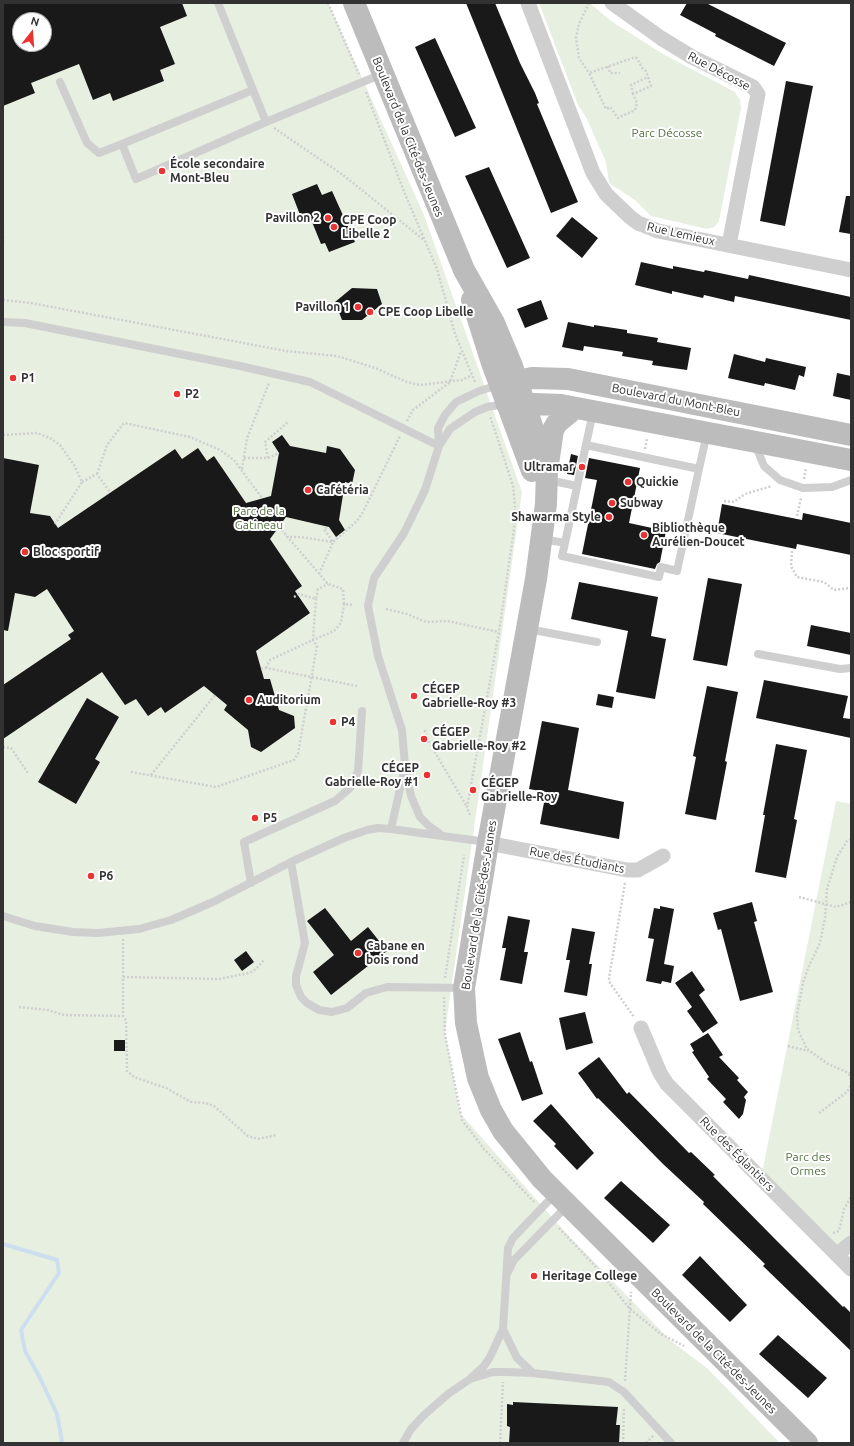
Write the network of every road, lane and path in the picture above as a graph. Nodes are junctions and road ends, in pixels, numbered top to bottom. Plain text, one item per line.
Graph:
1 (218, 3) edge
2 (354, 3) edge
3 (528, 3) edge
4 (588, 3) edge
5 (612, 3) edge
6 (608, 66) junction
7 (382, 73) junction
8 (589, 73) junction
9 (620, 73) dead end
10 (648, 77) junction
11 (60, 82) dead end
12 (253, 90) junction
13 (634, 94) junction
14 (266, 122) junction
15 (122, 144) junction
16 (3, 228) edge
17 (424, 241) dead end
18 (3, 245) edge
19 (729, 245) junction
20 (851, 270) edge
21 (3, 300) edge
22 (3, 322) edge
23 (461, 351) dead end
24 (271, 373) junction
25 (472, 375) dead end
26 (450, 382) junction
27 (512, 393) junction
28 (584, 409) junction
29 (288, 422) dead end
30 (404, 428) junction
31 (707, 433) junction
32 (3, 435) edge
33 (851, 435) edge
34 (647, 436) dead end
35 (753, 442) junction
36 (586, 445) junction
37 (439, 446) junction
38 (280, 454) dead end
39 (643, 457) junction
40 (244, 458) junction
41 (268, 458) junction
42 (851, 460) edge
43 (699, 469) junction
44 (242, 470) junction
45 (97, 474) junction
46 (547, 476) junction
47 (851, 480) edge
48 (82, 482) junction
49 (786, 482) junction
50 (577, 486) junction
51 (110, 492) dead end
52 (262, 498) dead end
53 (724, 501) dead end
54 (55, 524) dead end
55 (328, 526) dead end
56 (279, 527) dead end
57 (542, 533) junction
58 (286, 537) junction
59 (333, 542) junction
60 (565, 543) junction
61 (792, 551) dead end
62 (319, 574) junction
63 (328, 584) junction
64 (851, 588) edge
65 (294, 597) dead end
66 (316, 599) junction
67 (344, 604) junction
68 (354, 605) dead end
69 (386, 609) dead end
70 (528, 629) junction
71 (499, 632) dead end
72 (313, 640) junction
73 (597, 642) dead end
74 (758, 654) dead end
75 (266, 668) junction
76 (851, 668) edge
77 (261, 669) dead end
78 (312, 677) junction
79 (357, 686) dead end
80 (215, 695) dead end
81 (362, 711) dead end
82 (425, 730) dead end
83 (3, 747) edge
84 (405, 766) junction
85 (131, 772) dead end
86 (28, 773) dead end
87 (151, 775) junction
88 (467, 807) dead end
89 (391, 828) junction
90 (442, 835) junction
91 (851, 839) edge
92 (488, 842) junction
93 (663, 856) dead end
94 (291, 862) junction
95 (627, 870) junction
96 (251, 882) junction
97 (799, 897) dead end
98 (851, 902) edge
99 (827, 906) junction
100 (3, 916) edge
101 (123, 931) junction
102 (264, 960) dead end
103 (123, 977) junction
104 (464, 988) junction
105 (18, 1007) dead end
106 (123, 1016) junction
107 (641, 1028) joint
108 (788, 1046) dead end
109 (810, 1052) junction
110 (850, 1074) edge
111 (851, 1079) edge
112 (851, 1085) edge
113 (819, 1113) dead end
114 (276, 1135) dead end
115 (851, 1197) edge
116 (561, 1200) junction
117 (833, 1233) dead end
118 (851, 1243) edge
119 (837, 1255) junction
120 (632, 1269) junction
121 (851, 1269) edge
122 (506, 1278) junction
123 (503, 1329) junction
124 (506, 1372) junction
125 (533, 1373) junction
126 (470, 1379) junction
127 (624, 1392) junction
128 (403, 1443) edge
129 (500, 1443) edge
130 (623, 1443) edge
131 (672, 1443) edge
132 (807, 1443) edge

1 - 12 lane
2 - 7 street, Boulevard de la Cité-des-Jeunes
3 - 19 street, Rue Lemieux
4 - 8 path
5 - 19 street, Rue Décosse
6 - 8 path
6 - 9 path
6 - 10 path
7 - 14 lane
7 - 27 street, Boulevard de la Cité-des-Jeunes
8 - 13 path
10 - 13 path
10 - 13 path
11 - 15 lane
12 - 14 lane
12 - 15 lane
14 - 15 lane
14 - 17 path
16 - 18 path
19 - 20 street, Rue Lemieux
21 - 26 path
22 - 24 lane
23 - 26 path
24 - 30 lane
24 - 40 path
25 - 26 path
26 - 30 path
27 - 28 street
27 - 33 street, Boulevard du Mont-Bleu
27 - 37 lane
27 - 37 lane
27 - 46 street, Boulevard de la Cité-des-Jeunes
27 - 57 street, Boulevard de la Cité-des-Jeunes
28 - 31 street
28 - 36 lane
28 - 46 street
29 - 41 path
30 - 37 lane
30 - 59 path
31 - 35 street
31 - 43 lane
32 - 48 path
34 - 39 path
35 - 42 street
35 - 49 lane
36 - 39 lane
36 - 50 lane
37 - 84 lane
38 - 41 path
39 - 43 lane
40 - 41 path
40 - 44 path
43 - 60 lane
44 - 45 path
44 - 52 path
45 - 48 path
45 - 51 path
46 - 50 lane
46 - 57 street, Boulevard de la Cité-des-Jeunes
47 - 49 lane
48 - 54 path
49 - 53 path
50 - 60 lane
55 - 59 path
56 - 58 path
57 - 60 lane
57 - 70 street, Boulevard de la Cité-des-Jeunes
58 - 59 path
58 - 62 path
59 - 62 path
61 - 64 path
62 - 63 path
63 - 66 path
63 - 67 path
65 - 66 path
66 - 72 path
67 - 68 path
67 - 72 path
69 - 71 path
70 - 73 lane
70 - 92 street, Boulevard de la Cité-des-Jeunes
72 - 75 path
72 - 78 path
74 - 76 lane
75 - 77 path
75 - 78 path
78 - 79 path
78 - 87 path
80 - 87 path
81 - 96 lane
82 - 88 path
83 - 86 path
84 - 89 lane
84 - 90 lane
85 - 87 path
89 - 90 lane
89 - 94 lane
90 - 92 lane
91 - 99 path
92 - 95 street, Rue des Étudiants
92 - 104 street, Boulevard de la Cité-des-Jeunes
93 - 95 street, Rue des Étudiants
94 - 96 lane
94 - 104 lane
95 - 107 path
96 - 101 lane
97 - 99 path
98 - 99 path
99 - 109 path
100 - 101 lane
101 - 103 path
102 - 103 path
103 - 106 path
104 - 116 street, Boulevard de la Cité-des-Jeunes
105 - 106 path
106 - 114 path
107 - 119 street, Rue des Églantiers
108 - 109 path
109 - 110 path
110 - 111 path
112 - 113 path
115 - 117 path
116 - 120 street, Boulevard de la Cité-des-Jeunes
116 - 122 lane
116 - 122 lane
118 - 119 street
119 - 121 street, Rue des Églantiers
120 - 127 path
120 - 132 street, Boulevard de la Cité-des-Jeunes
122 - 123 lane
123 - 125 lane
123 - 126 lane
124 - 125 lane
124 - 126 lane
124 - 129 path
125 - 127 lane
126 - 128 lane
127 - 130 path
127 - 131 lane

